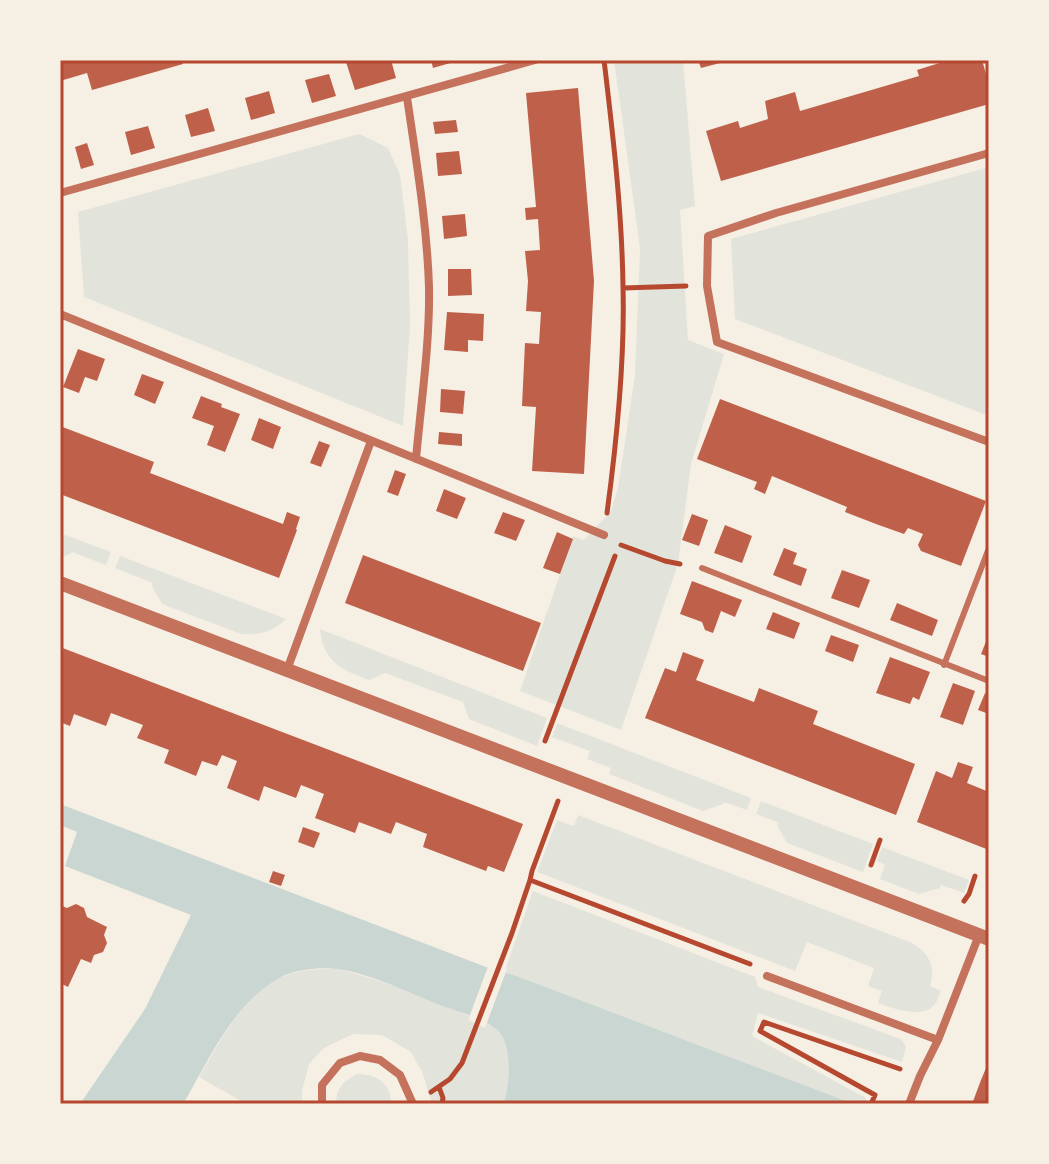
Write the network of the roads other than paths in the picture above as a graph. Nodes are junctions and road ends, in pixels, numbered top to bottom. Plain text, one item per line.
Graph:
1 (535, 60) edge
2 (407, 97) junction
3 (989, 153) edge
4 (60, 193) edge
5 (60, 314) edge
6 (371, 441) junction
7 (989, 442) edge
8 (416, 459) junction
9 (604, 535) road end
10 (989, 548) edge
11 (702, 568) road end
12 (60, 583) edge
13 (944, 665) junction
14 (287, 670) junction
15 (989, 681) edge
16 (984, 937) edge
17 (767, 976) road end
18 (938, 1040) junction
19 (322, 1104) edge
20 (413, 1104) edge
21 (909, 1104) edge

1 - 2 street
2 - 4 street
2 - 8 street
3 - 7 street
5 - 6 street
6 - 8 street
6 - 14 street
8 - 9 street
10 - 13 lane
11 - 13 lane
12 - 14 street
13 - 15 lane
14 - 16 street
16 - 18 street
17 - 18 street
18 - 21 street
19 - 20 street

